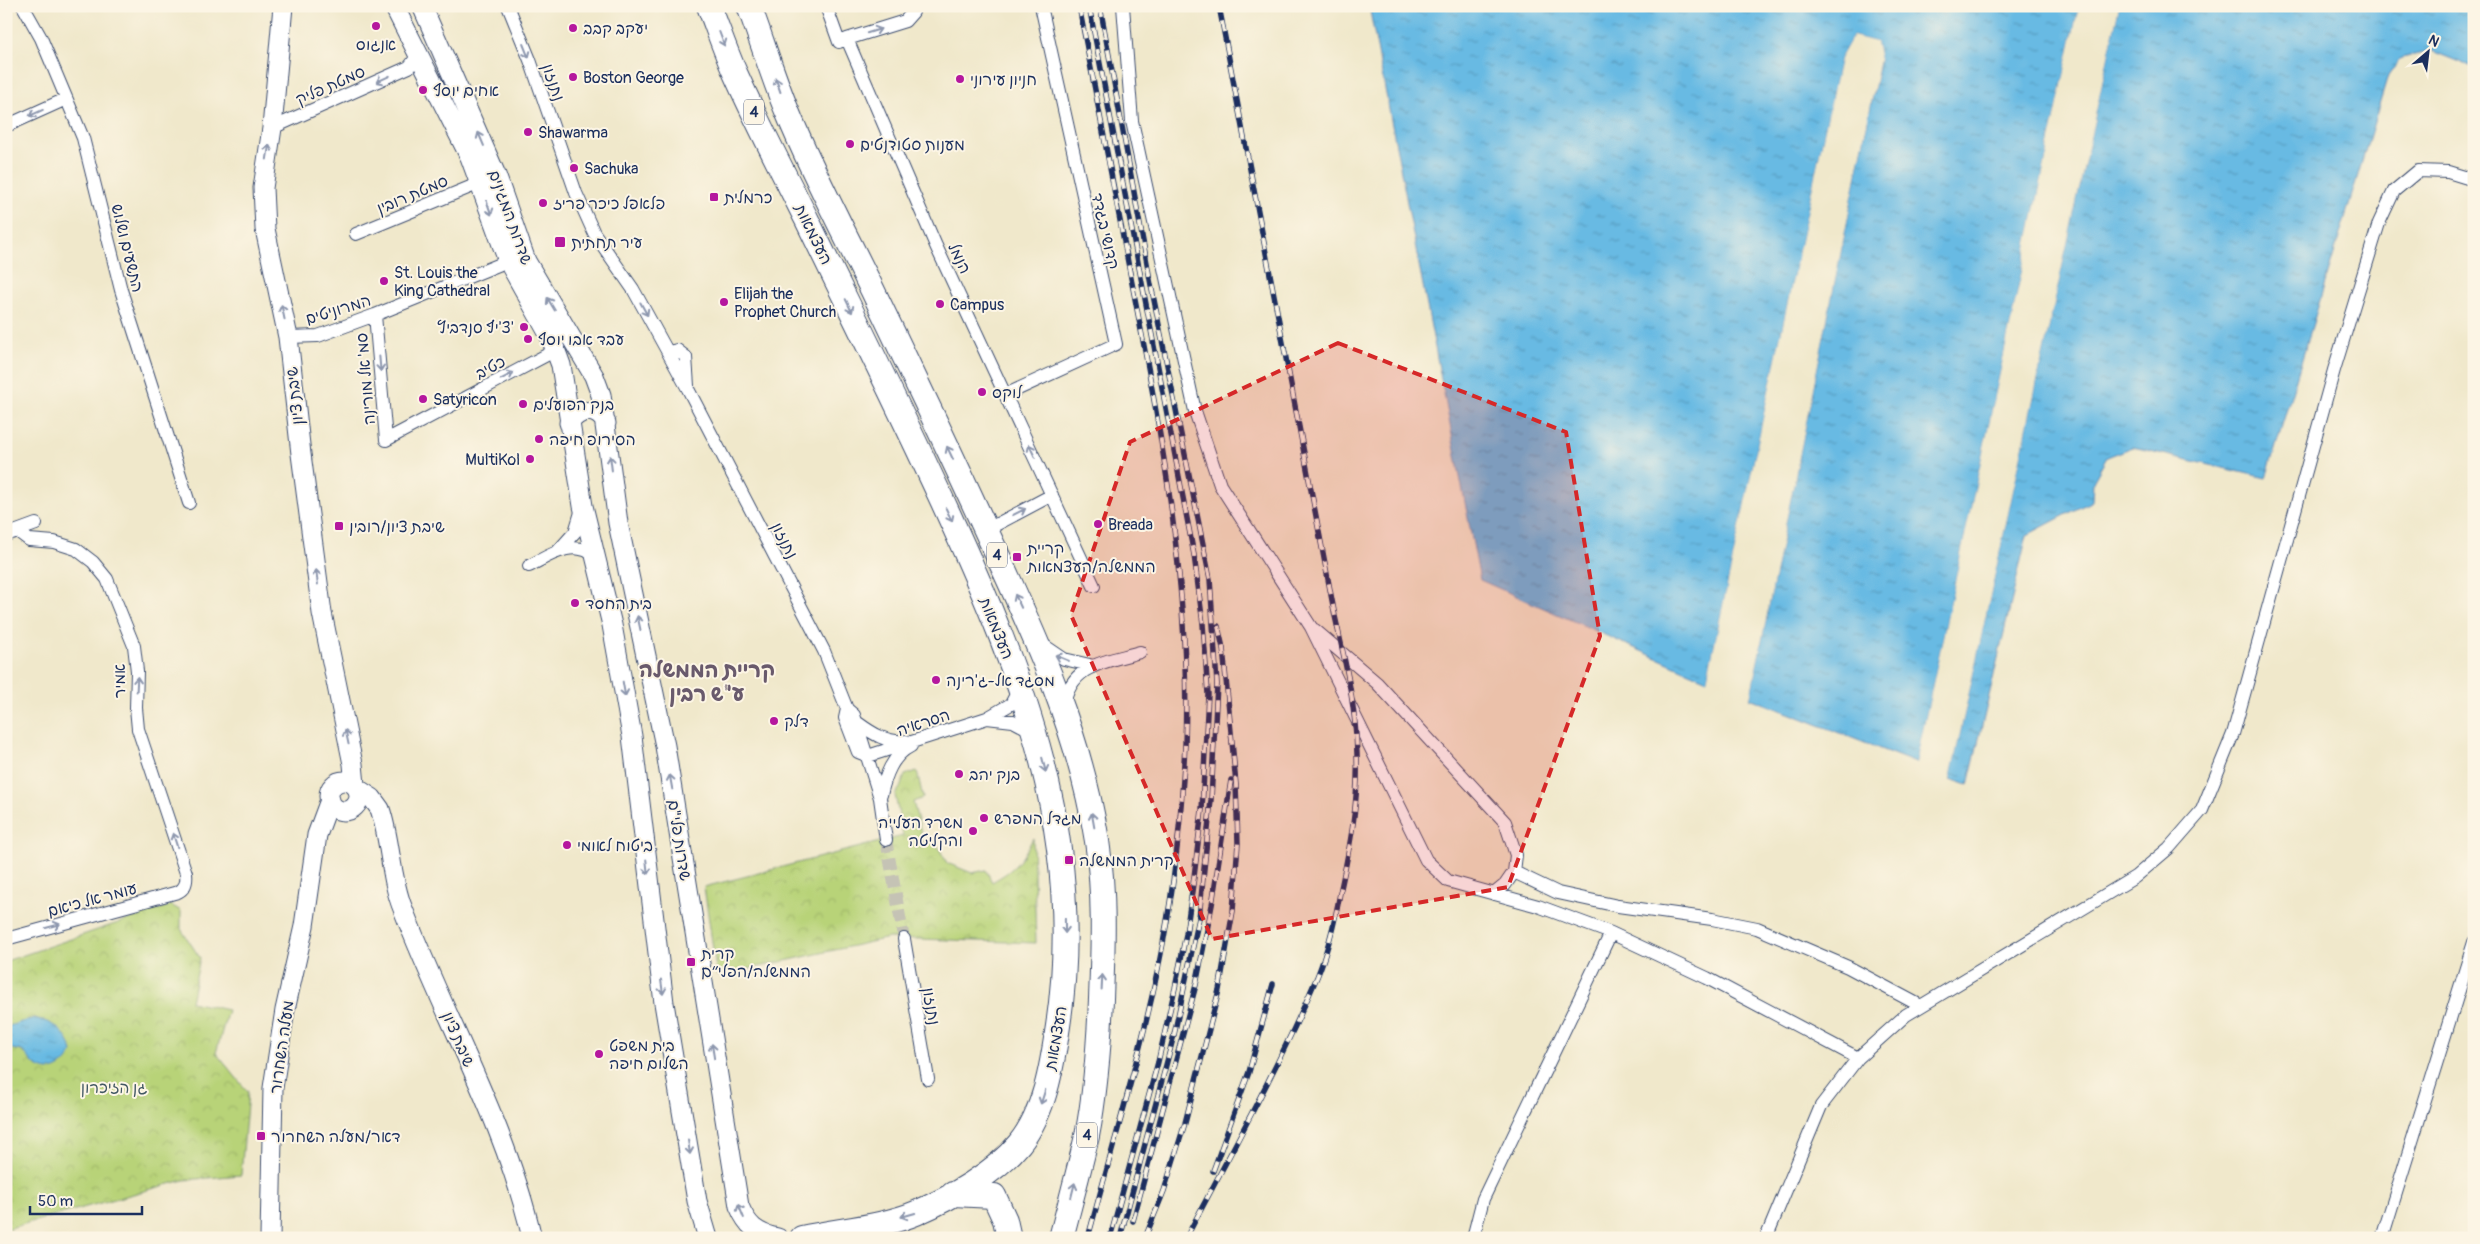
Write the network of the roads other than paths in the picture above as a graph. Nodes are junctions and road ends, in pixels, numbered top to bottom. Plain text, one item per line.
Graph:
1 (23, 6) edge
2 (282, 6) edge
3 (394, 6) edge
4 (422, 6) edge
5 (508, 6) edge
6 (710, 6) edge
7 (749, 6) edge
8 (826, 6) edge
9 (914, 6) edge
10 (1041, 6) edge
11 (1122, 6) edge
12 (847, 39) junction
13 (415, 50) junction
14 (66, 99) junction
15 (6, 126) edge
16 (272, 128) junction
17 (2474, 180) edge
18 (480, 183) junction
19 (356, 234) dead end
20 (508, 261) junction
21 (375, 315) junction
22 (288, 337) junction
23 (556, 350) junction
24 (1005, 395) junction
25 (569, 423) junction
26 (606, 423) junction
27 (386, 440) joint
28 (1052, 495) junction
29 (189, 503) dead end
30 (583, 506) junction
31 (36, 524) dead end
32 (986, 530) junction
33 (12, 533) edge
34 (558, 551) junction
35 (595, 556) junction
36 (529, 566) dead end
37 (1094, 586) dead end
38 (1311, 627) junction
39 (1036, 639) junction
40 (1140, 652) dead end
41 (1094, 666) junction
42 (1020, 686) junction
43 (847, 709) junction
44 (1064, 709) junction
45 (987, 718) junction
46 (858, 723) junction
47 (1036, 734) junction
48 (926, 738) junction
49 (863, 754) junction
50 (348, 798) junction
51 (880, 798) junction
52 (886, 840) tunnel mouth
53 (1514, 872) junction
54 (184, 886) joint
55 (1494, 894) junction
56 (1611, 933) junction
57 (6, 939) edge
58 (904, 939) tunnel mouth
59 (2474, 942) edge
60 (1921, 1006) junction
61 (1858, 1058) junction
62 (928, 1079) dead end
63 (951, 1194) junction
64 (270, 1238) edge
65 (532, 1238) edge
66 (708, 1238) edge
67 (778, 1238) edge
68 (802, 1238) edge
69 (1009, 1238) edge
70 (1061, 1238) edge
71 (1473, 1238) edge
72 (1766, 1238) edge
73 (2382, 1238) edge

1 - 14 street, התשעים ושלוש
2 - 16 street, שיבת ציון
3 - 13 street, שדרות המגינים
26 -> 4 street, שדרות המגינים
5 -> 43 street, נתנזון
6 -> 42 highway, העצמאות / 4
32 -> 7 highway, העצמאות / 4
8 - 12 street
12 -> 9 street
10 - 24 street, קדושי בגדד
11 - 38 street
12 - 24 street, הנמל
13 -> 16 street, סמטת פליק
13 - 18 street, שדרות המגינים
14 -> 15 street
14 - 29 street, התשעים ושלוש
22 -> 16 street, שיבת ציון
17 - 60 street
18 - 19 street, סמטת רובין
18 -> 20 street, שדרות המגינים
20 - 21 street, המרוניטים
20 - 23 street, שדרות המגינים
21 - 22 street, המרוניטים
21 -> 27 street, סמ' אל מורינה
50 -> 22 street, שיבת ציון
23 - 25 street, שדרות המגינים
27 -> 23 street, כטיב
28 -> 24 street, הנמל
25 - 26 street
25 - 30 street, שדרות פלי"ם
67 -> 26 street, שדרות פלי"ם
32 -> 28 street
28 - 37 street, הנמל
30 - 34 street
30 - 35 street, שדרות פלי"ם
31 - 33 street
39 -> 32 highway, העצמאות / 4
54 -> 33 street, אמיר
34 - 35 street
34 - 36 street
35 -> 66 street, שדרות פלי"ם
38 - 53 street
38 - 55 street
41 -> 39 street
39 - 44 highway, העצמאות / 4
40 - 41 street
41 - 44 street
42 - 45 street, הסראיה
42 - 47 highway, העצמאות / 4
43 - 46 street, נתנזון
43 - 49 street, נתנזון
70 -> 44 highway, העצמאות / 4
45 - 47 street, הסראיה
45 - 48 street, הסראיה
46 - 48 street
46 - 49 street, נתנזון
47 -> 63 highway, העצמאות / 4
48 - 49 street, הסראיה
48 - 51 street
49 - 51 street, נתנזון
50 - 64 street, מעלה השחרור
50 - 65 street, שיבת ציון
51 - 52 street, נתנזון
53 - 55 street
53 - 60 street
57 -> 54 street, עומר אל כיאם
55 - 56 street
56 - 61 street
56 - 71 street
58 - 62 street, נתנזון
59 - 73 street
60 - 61 street
61 - 72 street
63 -> 68 highway, העצמאות / 4
63 - 69 highway

